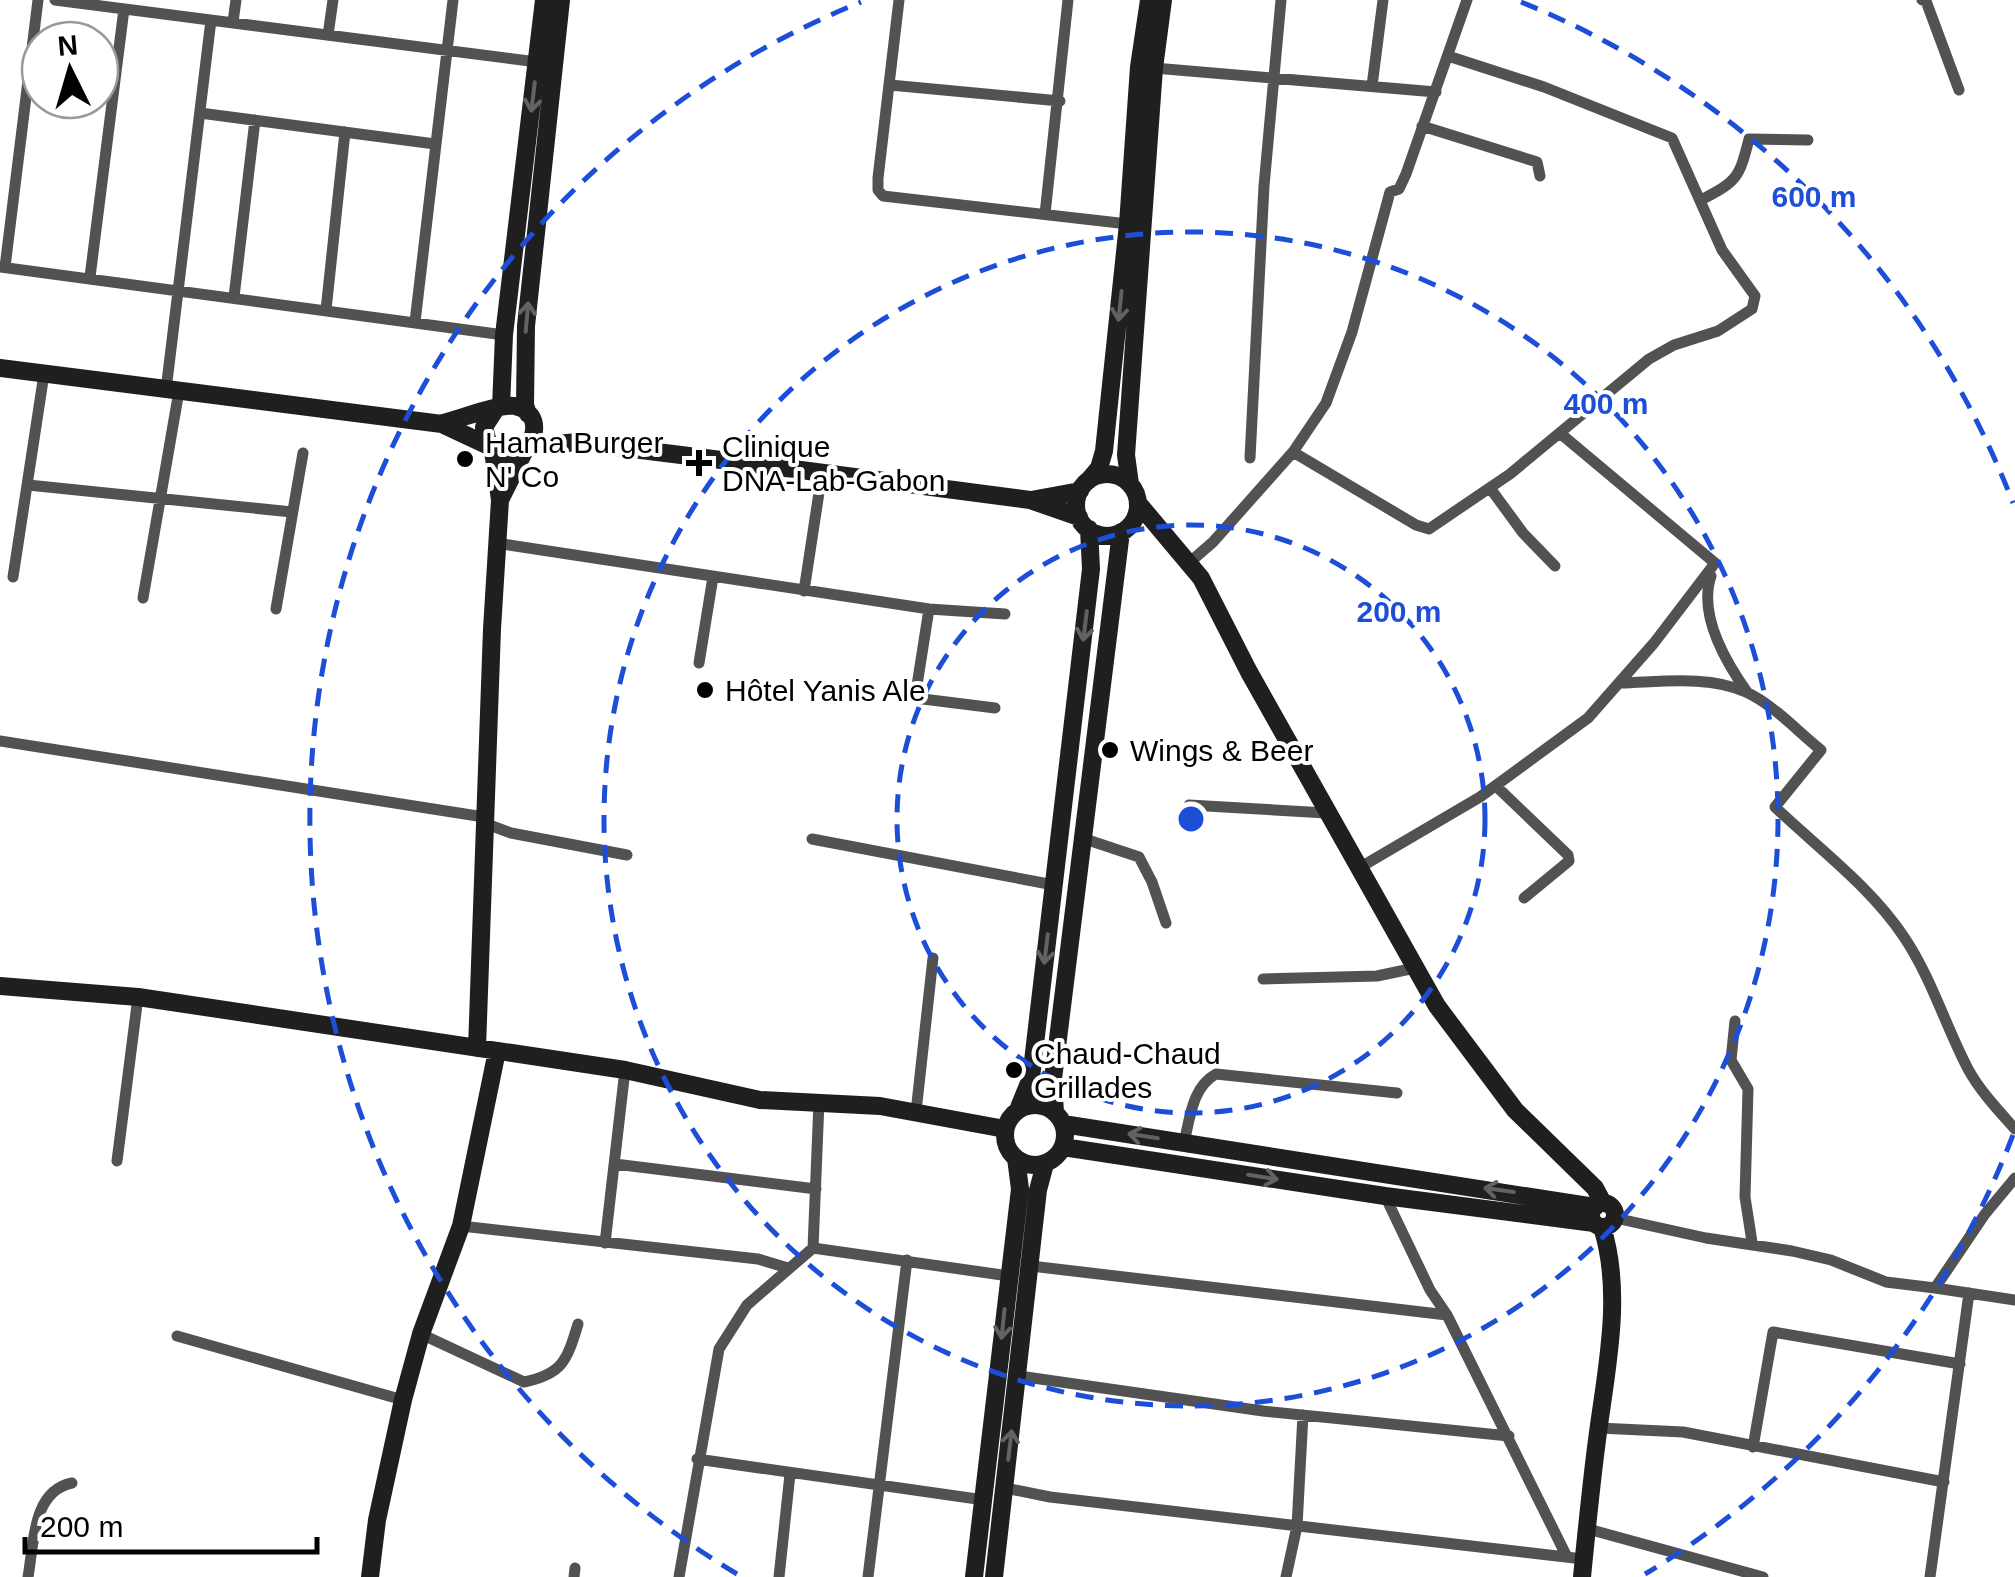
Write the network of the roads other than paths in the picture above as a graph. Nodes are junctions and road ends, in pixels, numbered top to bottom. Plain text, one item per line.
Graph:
1 (38, 0) edge
2 (55, 0) edge
3 (184, 0) edge
4 (236, 0) edge
5 (333, 0) edge
6 (453, 0) edge
7 (544, 0) edge
8 (562, 0) edge
9 (899, 0) edge
10 (1068, 0) edge
11 (1149, 0) edge
12 (1163, 0) edge
13 (1282, 0) edge
14 (1383, 0) edge
15 (1467, 0) edge
16 (1922, 0) edge
17 (90, 2) edge
18 (124, 9) junction
19 (183, 16) junction
20 (211, 20) junction
21 (233, 22) junction
22 (328, 35) junction
23 (447, 50) junction
24 (1448, 56) junction
25 (537, 62) junction
26 (1154, 68) junction
27 (1272, 77) junction
28 (890, 85) junction
29 (1372, 86) junction
30 (1959, 90) dead end
31 (1436, 92) junction
32 (1060, 101) junction
33 (200, 113) junction
34 (255, 120) junction
35 (1422, 126) junction
36 (345, 132) junction
37 (1808, 140) dead end
38 (435, 144) junction
39 (1540, 176) dead end
40 (1701, 200) junction
41 (1045, 214) junction
42 (1128, 224) junction
43 (2, 267) edge
44 (90, 278) junction
45 (178, 290) junction
46 (234, 297) junction
47 (326, 310) junction
48 (415, 322) junction
49 (504, 335) junction
50 (0, 368) edge
51 (44, 374) junction
52 (173, 390) junction
53 (498, 408) junction
54 (530, 417) junction
55 (442, 424) junction
56 (1561, 434) junction
57 (577, 442) junction
58 (491, 449) junction
59 (526, 450) junction
60 (1293, 452) junction
61 (303, 453) dead end
62 (1250, 458) dead end
63 (822, 473) junction
64 (1130, 484) junction
65 (28, 485) junction
66 (1084, 486) junction
67 (1490, 488) junction
68 (161, 499) junction
69 (500, 500) junction
70 (1030, 500) junction
71 (1138, 503) junction
72 (292, 512) junction
73 (1084, 523) junction
74 (1121, 532) junction
75 (496, 544) junction
76 (1190, 562) junction
77 (1715, 563) junction
78 (1556, 566) dead end
79 (13, 577) dead end
80 (713, 577) junction
81 (804, 591) junction
82 (143, 598) dead end
83 (276, 609) dead end
84 (929, 609) junction
85 (1004, 614) dead end
86 (698, 662) dead end
87 (1620, 683) junction
88 (1747, 692) junction
89 (995, 708) dead end
90 (0, 741) edge
91 (1496, 786) junction
92 (1190, 805) dead end
93 (1326, 813) junction
94 (484, 820) junction
95 (1082, 838) junction
96 (812, 839) dead end
97 (626, 854) dead end
98 (1359, 868) junction
99 (1054, 885) junction
100 (1524, 898) dead end
101 (1166, 924) dead end
102 (933, 958) dead end
103 (1415, 968) junction
104 (1263, 979) dead end
105 (0, 986) edge
106 (138, 997) junction
107 (1735, 1021) dead end
108 (477, 1048) junction
109 (497, 1051) junction
110 (625, 1070) junction
111 (1397, 1092) dead end
112 (820, 1102) junction
113 (1018, 1110) junction
114 (916, 1112) junction
115 (1059, 1118) junction
116 (1005, 1129) junction
117 (2015, 1129) edge
118 (1184, 1143) junction
119 (1063, 1147) junction
120 (1016, 1158) junction
121 (116, 1161) dead end
122 (614, 1164) junction
123 (1045, 1164) junction
124 (2015, 1178) edge
125 (816, 1188) junction
126 (1386, 1196) junction
127 (1602, 1215) junction
128 (461, 1226) junction
129 (1752, 1242) junction
130 (605, 1244) junction
131 (813, 1248) junction
132 (907, 1260) junction
133 (1030, 1266) junction
134 (788, 1268) junction
135 (1009, 1276) junction
136 (1935, 1288) junction
137 (1968, 1293) junction
138 (2015, 1300) edge
139 (1446, 1314) junction
140 (578, 1324) dead end
141 (421, 1334) junction
142 (177, 1336) dead end
143 (1960, 1364) junction
144 (1019, 1376) junction
145 (403, 1400) junction
146 (1303, 1415) junction
147 (1598, 1428) junction
148 (1509, 1436) junction
149 (1754, 1447) junction
150 (698, 1459) junction
151 (790, 1474) junction
152 (1944, 1482) junction
153 (72, 1483) dead end
154 (879, 1487) junction
155 (1006, 1488) junction
156 (984, 1500) junction
157 (1297, 1526) junction
158 (1588, 1528) junction
159 (1577, 1564) edge
160 (28, 1577) edge
161 (370, 1577) edge
162 (678, 1577) edge
163 (779, 1577) edge
164 (868, 1577) edge
165 (974, 1577) edge
166 (994, 1577) edge
167 (1286, 1577) edge
168 (1763, 1577) edge
169 (1930, 1577) edge

1 - 43 street
2 - 17 street
3 - 19 street
4 - 21 street
5 - 22 street
6 - 23 street
7 - 25 street
54 -> 8 street
9 - 28 street
10 - 32 street
11 - 42 street
12 - 26 street
13 - 27 street
14 - 29 street
15 - 24 street
16 - 30 street
17 - 18 street
18 - 19 street
18 - 44 street
19 - 20 street
20 - 21 street
20 - 33 street
21 - 22 street
22 - 23 street
23 - 25 street
23 - 38 street
24 - 31 street
24 - 40 street
25 -> 49 street
26 - 27 street
26 - 64 street
27 - 29 street
27 - 62 street
28 - 32 street
28 - 41 street
29 - 31 street
31 - 35 street
32 - 41 street
33 - 34 street
33 - 45 street
34 - 36 street
34 - 46 street
35 - 39 street
35 - 60 street
36 - 38 street
36 - 47 street
37 - 40 street
38 - 48 street
40 - 56 street
41 - 42 street
42 -> 66 street
43 - 44 street
44 - 45 street
45 - 46 street
45 - 52 street
46 - 47 street
47 - 48 street
48 - 49 street
49 - 53 street
50 - 51 street
51 - 52 street
51 - 65 street
52 - 55 street
52 - 68 street
53 - 54 street
53 - 55 street
53 - 58 street
54 - 57 street
54 - 59 street
55 - 58 street
56 - 67 street
56 - 77 street
57 - 59 street
57 - 63 street
58 - 59 street
58 - 69 street
59 - 69 street
60 - 67 street
60 - 76 street
61 - 72 street
63 - 70 street
63 - 81 street
64 - 66 street
64 - 71 street
65 - 68 street
65 - 79 street
66 - 70 street
66 - 73 street
67 - 78 street
68 - 72 street
68 - 82 street
69 - 75 street
70 - 73 street
71 - 74 street
71 - 76 street
72 - 83 street
73 - 74 street
73 -> 99 street
74 - 95 street
75 - 80 street
75 - 94 street
76 - 93 street
77 - 87 street
77 - 88 street
80 - 81 street
80 - 86 street
81 - 84 street
84 - 85 street
84 - 89 street
87 - 88 street
87 - 91 street
88 - 117 street
90 - 94 street
91 - 98 street
91 - 100 street
92 - 93 street
93 - 98 street
94 - 97 street
94 - 108 street
95 - 101 street
95 - 115 street
96 - 99 street
98 - 103 street
99 -> 113 street
102 - 114 street
103 - 104 street
103 - 127 street
105 - 106 street
106 - 108 street
106 - 121 street
107 - 129 street
108 - 109 street
109 - 110 street
109 - 128 street
110 - 112 street
110 - 122 street
111 - 118 street
112 - 114 street
112 - 125 street
113 - 115 street
113 - 116 street
114 - 116 street
118 -> 115 street
115 - 119 street
116 - 120 street
127 -> 118 street
119 - 123 street
119 -> 126 street
120 - 123 street
120 - 135 street
122 - 125 street
122 - 130 street
123 - 133 street
124 - 136 street
125 - 131 street
126 - 127 street
126 - 139 street
127 - 129 street
127 - 147 street
128 - 130 street
128 - 141 street
129 - 136 street
130 - 134 street
131 - 132 street
131 - 134 street
132 - 135 street
132 - 154 street
133 - 139 street
133 - 144 street
134 - 150 street
135 -> 156 street
136 - 137 street
137 - 138 street
137 - 143 street
139 - 148 street
140 - 141 street
141 - 145 street
142 - 145 street
143 - 149 street
143 - 152 street
144 - 146 street
155 -> 144 street
145 - 161 street
146 - 148 street
146 - 157 street
147 - 149 street
147 - 158 street
148 - 159 street
149 - 152 street
150 - 151 street
150 - 162 street
151 - 154 street
151 - 163 street
152 - 169 street
153 - 160 street
154 - 156 street
154 - 164 street
155 - 157 street
155 - 166 street
156 - 165 street
157 - 159 street
157 - 167 street
158 - 159 street
158 - 168 street

